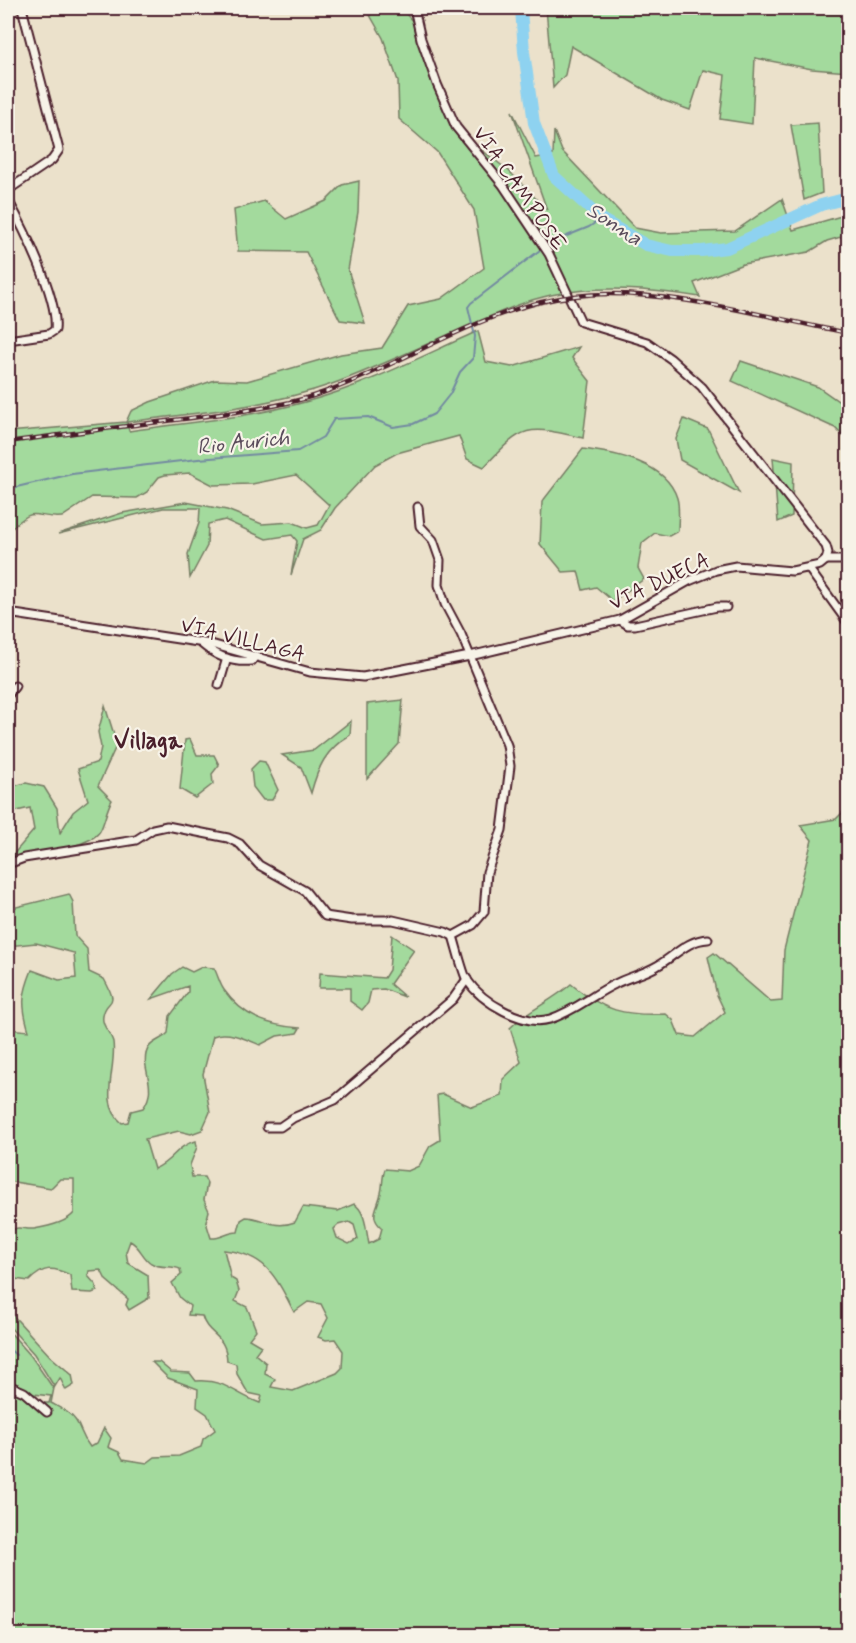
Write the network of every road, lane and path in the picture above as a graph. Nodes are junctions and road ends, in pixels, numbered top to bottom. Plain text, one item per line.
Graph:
1 (22, 8) edge
2 (414, 8) edge
3 (8, 190) edge
4 (8, 200) edge
5 (8, 340) edge
6 (418, 507) dead end
7 (826, 560) junction
8 (849, 560) edge
9 (809, 569) junction
10 (726, 607) dead end
11 (8, 613) edge
12 (620, 620) junction
13 (849, 623) edge
14 (200, 642) junction
15 (255, 656) junction
16 (470, 656) junction
17 (227, 658) junction
18 (219, 685) dead end
19 (15, 686) dead end
20 (8, 695) edge
21 (8, 864) edge
22 (453, 936) junction
23 (708, 939) dead end
24 (467, 980) junction
25 (267, 1127) dead end
26 (8, 1385) edge
27 (47, 1412) dead end

1 - 3 street
2 - 7 street, VIA CAMPOSE
4 - 5 street
6 - 16 street
7 - 8 street
7 - 9 street, VIA DUECA
9 - 12 street, VIA DUECA
9 - 13 street
10 - 12 street
11 - 14 street, VIA VILLAGA
12 - 16 street, VIA DUECA
14 - 15 street, VIA VILLAGA
14 - 17 street
15 - 16 street, VIA VILLAGA
15 - 17 street
16 - 22 street
17 - 18 street
19 - 20 street
21 - 22 street
22 - 24 street
23 - 24 street
24 - 25 street
26 - 27 street

